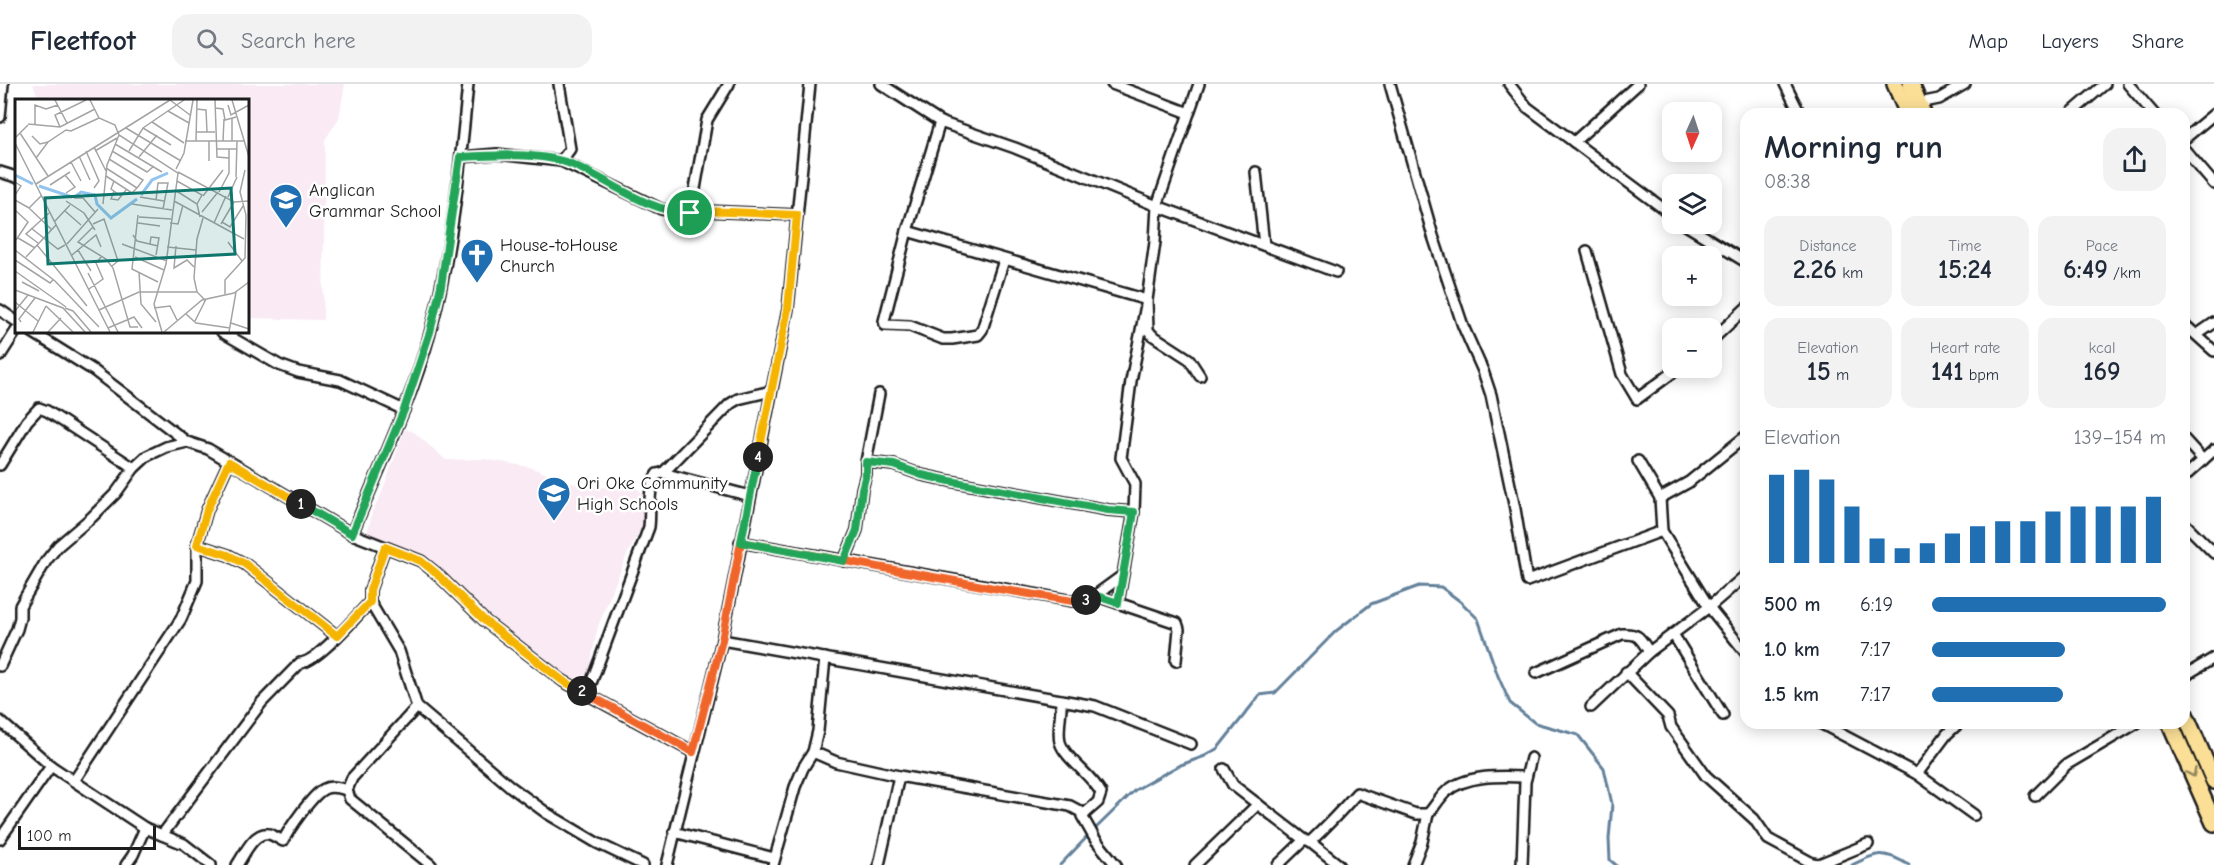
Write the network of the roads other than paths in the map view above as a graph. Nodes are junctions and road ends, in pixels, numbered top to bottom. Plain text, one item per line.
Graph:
1 (3, 84) edge
2 (468, 84) edge
3 (559, 84) edge
4 (729, 84) edge
5 (810, 84) edge
6 (881, 84) edge
7 (1112, 84) edge
8 (1198, 84) edge
9 (1390, 84) edge
10 (1509, 84) edge
11 (1785, 84) edge
12 (1896, 84) edge
13 (1911, 84) edge
14 (1965, 84) edge
15 (2105, 84) edge
16 (2128, 84) edge
17 (1631, 86) edge
18 (1797, 108) edge
19 (1915, 108) edge
20 (1917, 108) edge
21 (1921, 108) edge
22 (2077, 108) edge
23 (2149, 108) edge
24 (1189, 113) junction
25 (2214, 114) edge
26 (0, 117) edge
27 (940, 122) junction
28 (2190, 134) edge
29 (1574, 142) junction
30 (2190, 155) edge
31 (460, 157) junction
32 (561, 161) junction
33 (0, 172) edge
34 (1256, 172) dead end
35 (15, 177) edge
36 (2214, 184) edge
37 (696, 203) junction
38 (1157, 206) junction
39 (1662, 208) edge
40 (705, 211) junction
41 (690, 213) junction
42 (797, 215) junction
43 (907, 231) junction
44 (1700, 234) edge
45 (1264, 245) junction
46 (1587, 251) dead end
47 (1740, 258) edge
48 (1004, 260) junction
49 (1336, 272) dead end
50 (1146, 300) junction
51 (0, 310) edge
52 (1740, 314) edge
53 (15, 320) edge
54 (2214, 323) edge
55 (2190, 328) edge
56 (1722, 331) edge
57 (15, 333) edge
58 (34, 333) edge
59 (224, 333) edge
60 (2198, 334) junction
61 (2214, 351) edge
62 (0, 356) edge
63 (1200, 376) dead end
64 (1665, 378) edge
65 (771, 391) junction
66 (879, 394) dead end
67 (404, 410) junction
68 (1740, 441) edge
69 (187, 442) junction
70 (2190, 446) edge
71 (2214, 450) edge
72 (2203, 460) junction
73 (1638, 461) dead end
74 (229, 462) junction
75 (866, 462) junction
76 (0, 465) edge
77 (134, 468) junction
78 (2190, 472) edge
79 (663, 473) junction
80 (750, 496) junction
81 (1660, 498) junction
82 (1134, 512) junction
83 (2190, 529) edge
84 (1662, 531) junction
85 (352, 534) junction
86 (741, 542) junction
87 (197, 545) junction
88 (385, 547) junction
89 (2214, 553) edge
90 (844, 561) junction
91 (1122, 576) junction
92 (1740, 580) edge
93 (1097, 596) junction
94 (370, 602) junction
95 (1118, 603) junction
96 (1709, 608) junction
97 (1673, 634) junction
98 (337, 636) junction
99 (722, 640) junction
100 (1740, 646) edge
101 (1649, 652) junction
102 (825, 658) junction
103 (2214, 658) edge
104 (1176, 661) dead end
105 (0, 666) edge
106 (1626, 672) junction
107 (2190, 672) edge
108 (1536, 673) dead end
109 (587, 694) junction
110 (1061, 700) junction
111 (417, 707) junction
112 (1591, 707) dead end
113 (1723, 715) dead end
114 (0, 721) edge
115 (2190, 726) edge
116 (1831, 729) edge
117 (1952, 729) edge
118 (2127, 729) edge
119 (2173, 729) edge
120 (1191, 744) dead end
121 (693, 752) junction
122 (813, 752) junction
123 (1532, 758) dead end
124 (51, 766) junction
125 (1224, 769) dead end
126 (1917, 774) junction
127 (899, 776) junction
128 (1526, 777) junction
129 (74, 781) junction
130 (2214, 782) edge
131 (347, 790) junction
132 (2036, 796) dead end
133 (1258, 804) junction
134 (1085, 814) junction
135 (1428, 814) junction
136 (1974, 815) dead end
137 (2214, 823) edge
138 (145, 828) junction
139 (674, 832) junction
140 (162, 835) junction
141 (0, 839) edge
142 (1307, 841) junction
143 (1868, 844) dead end
144 (774, 861) edge
145 (126, 865) edge
146 (211, 865) edge
147 (237, 865) edge
148 (431, 865) edge
149 (643, 865) edge
150 (668, 865) edge
151 (879, 865) edge
152 (1116, 865) edge
153 (1195, 865) edge
154 (1278, 865) edge
155 (1339, 865) edge
156 (1413, 865) edge
157 (1522, 865) edge

1 - 26 street
2 - 31 street
3 - 32 street
4 - 37 street
5 - 42 street
6 - 27 street
7 - 24 street
8 - 24 street
9 - 84 street
10 - 29 street
11 - 18 street
12 - 19 main road
13 - 20 main road
14 - 21 street
15 - 22 street
16 - 23 street
17 - 29 street
24 - 38 street
25 - 28 street
27 - 38 street
27 - 43 street
29 - 39 street
30 - 36 street
31 - 32 street
31 - 67 street
32 - 41 street
33 - 35 street
34 - 45 street
37 - 40 street
37 - 41 street
38 - 45 street
38 - 50 street
40 - 41 street
40 - 42 street
42 - 65 street
43 - 48 street
43 - 48 street
44 - 47 street
45 - 49 street
46 - 64 street
48 - 50 street
50 - 63 street
50 - 82 street
51 - 53 street
52 - 56 street
54 - 60 street
55 - 60 street
57 - 62 street
58 - 69 street
59 - 67 street
60 - 61 street
65 - 79 street
65 - 80 street
66 - 75 street
67 - 85 street
68 - 81 street
69 - 74 street
69 - 77 street
70 - 72 street
71 - 72 street
72 - 78 street
73 - 81 street
74 - 85 street
74 - 87 street
75 - 82 street
75 - 90 street
76 - 77 street
77 - 105 street
79 - 80 street
79 - 109 street
80 - 86 street
81 - 84 street
82 - 91 street
83 - 89 street
84 - 96 street
85 - 88 street
86 - 90 street
86 - 99 street
87 - 98 street
87 - 129 street
88 - 94 street
88 - 109 street
90 - 93 street
91 - 93 street
91 - 95 street
92 - 96 street
93 - 95 street
94 - 98 street
94 - 111 street
95 - 104 street
96 - 97 street
96 - 100 street
97 - 101 street
97 - 113 street
98 - 140 street
99 - 102 street
99 - 121 street
101 - 106 street
101 - 108 street
102 - 110 street
102 - 122 street
103 - 107 street
106 - 112 street
106 - 143 street
109 - 121 street
110 - 120 street
110 - 134 street
111 - 131 street
111 - 149 street
114 - 124 street
115 - 130 main road
116 - 126 street
117 - 126 street
118 - 132 street
119 -> 137 main road
121 - 139 street
122 - 127 street
122 - 144 street
123 - 128 street
124 - 129 street
124 - 141 street
125 - 133 street
126 - 136 street
127 - 134 street
127 - 151 street
128 - 135 street
128 - 157 street
129 - 138 street
131 - 147 street
131 - 148 street
133 - 142 street
133 - 153 street
134 - 152 street
135 - 142 street
135 - 156 street
138 - 140 street
138 - 145 street
139 - 144 street
139 - 150 street
140 - 146 street
142 - 154 street
142 - 155 street

